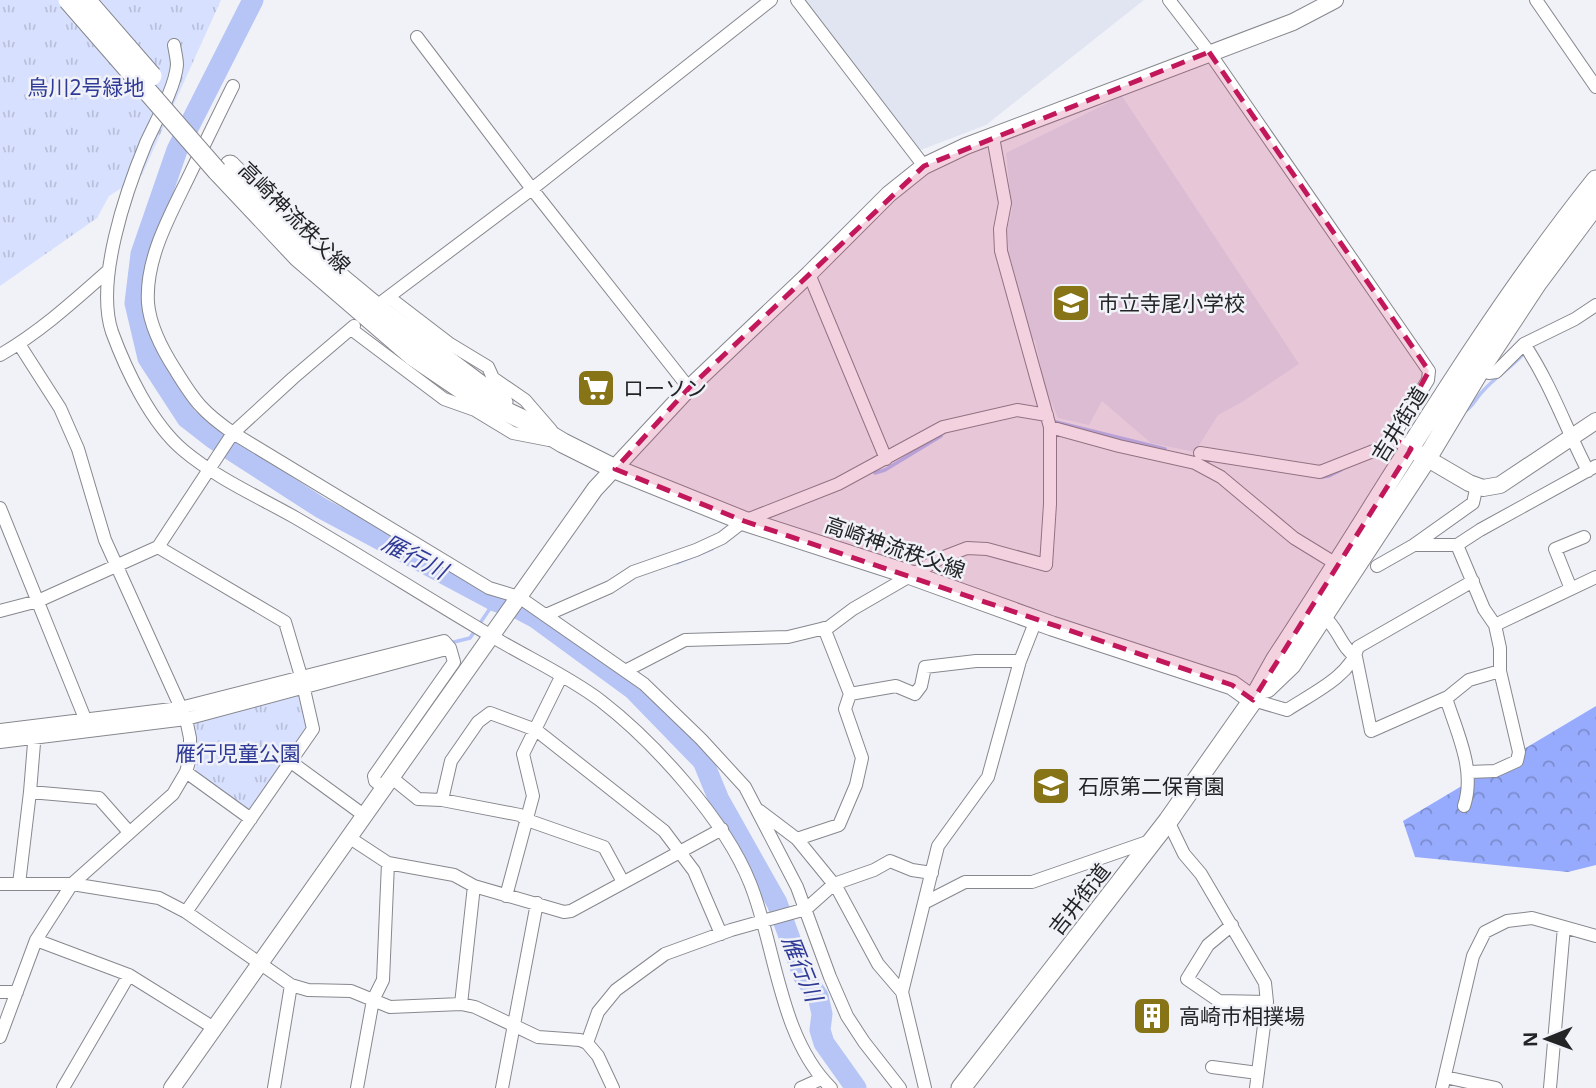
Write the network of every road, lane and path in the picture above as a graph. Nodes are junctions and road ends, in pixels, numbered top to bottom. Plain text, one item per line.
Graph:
1 (68, 0) edge
2 (86, 0) edge
3 (771, 0) edge
4 (797, 0) edge
5 (1170, 0) edge
6 (1335, 0) edge
7 (1536, 0) edge
8 (418, 37) dead end
9 (173, 45) dead end
10 (1209, 52) junction
11 (233, 86) dead end
12 (1596, 87) edge
13 (993, 137) junction
14 (924, 166) junction
15 (223, 167) junction
16 (1596, 180) edge
17 (532, 189) junction
18 (1596, 204) edge
19 (109, 271) junction
20 (809, 274) junction
21 (1596, 305) edge
22 (19, 344) junction
23 (1524, 344) junction
24 (0, 355) edge
25 (1480, 368) junction
26 (689, 388) junction
27 (1048, 421) junction
28 (1596, 421) edge
29 (233, 433) junction
30 (1392, 438) junction
31 (1570, 438) junction
32 (563, 443) junction
33 (1200, 453) dead end
34 (1419, 454) junction
35 (886, 459) junction
36 (209, 468) junction
37 (615, 469) junction
38 (1592, 469) edge
39 (1477, 485) junction
40 (0, 509) edge
41 (744, 521) junction
42 (1584, 537) dead end
43 (1414, 545) junction
44 (1457, 545) junction
45 (159, 547) junction
46 (116, 565) junction
47 (1338, 565) junction
48 (1377, 566) dead end
49 (911, 575) junction
50 (1596, 577) edge
51 (1473, 581) junction
52 (1571, 589) junction
53 (519, 597) junction
54 (38, 601) junction
55 (0, 611) edge
56 (546, 615) junction
57 (1324, 617) junction
58 (1036, 620) junction
59 (1495, 625) junction
60 (824, 628) junction
61 (492, 637) junction
62 (1356, 657) junction
63 (1020, 661) junction
64 (627, 670) junction
65 (1500, 671) junction
66 (561, 677) junction
67 (302, 682) junction
68 (850, 694) junction
69 (1446, 698) junction
70 (1253, 700) junction
71 (183, 714) junction
72 (87, 725) junction
73 (0, 730) edge
74 (536, 730) junction
75 (35, 731) junction
76 (0, 742) edge
77 (291, 762) junction
78 (186, 772) junction
79 (1469, 772) junction
80 (388, 784) junction
81 (30, 792) junction
82 (442, 800) junction
83 (1464, 806) dead end
84 (757, 809) junction
85 (365, 816) junction
86 (251, 819) junction
87 (527, 820) junction
88 (1168, 821) junction
89 (722, 829) junction
90 (129, 832) junction
91 (350, 838) junction
92 (797, 839) junction
93 (1154, 840) junction
94 (680, 852) junction
95 (388, 863) junction
96 (932, 873) junction
97 (623, 883) junction
98 (0, 884) edge
99 (19, 884) junction
100 (72, 884) junction
101 (834, 884) junction
102 (474, 886) junction
103 (506, 896) junction
104 (537, 903) junction
105 (924, 903) junction
106 (806, 909) junction
107 (186, 912) junction
108 (762, 921) junction
109 (1232, 925) junction
110 (1564, 928) junction
111 (721, 934) junction
112 (1596, 936) edge
113 (36, 940) junction
114 (260, 963) junction
115 (129, 975) junction
116 (291, 985) junction
117 (0, 992) edge
118 (16, 992) junction
119 (902, 992) junction
120 (373, 1000) junction
121 (1267, 1002) junction
122 (461, 1004) junction
123 (512, 1026) junction
124 (214, 1028) junction
125 (0, 1037) edge
126 (587, 1043) junction
127 (1212, 1067) dead end
128 (1258, 1073) junction
129 (1444, 1082) edge
130 (826, 1083) edge
131 (64, 1088) edge
132 (172, 1088) edge
133 (274, 1088) edge
134 (357, 1088) edge
135 (502, 1088) edge
136 (613, 1088) edge
137 (801, 1088) edge
138 (900, 1088) edge
139 (925, 1088) edge
140 (961, 1088) edge
141 (1256, 1088) edge
142 (1496, 1088) edge
143 (1550, 1088) edge

1 - 15 main road, 高崎神流秩父線, bridge
2 - 15 main road, 高崎神流秩父線, bridge
3 - 17 street
4 - 14 street
5 - 10 street
6 - 10 street
7 - 12 street
8 - 17 street
9 - 19 street
10 - 13 street
10 - 30 street
11 - 29 street
13 - 14 street
13 - 27 street
14 - 20 street
15 - 32 main road, 高崎神流秩父線
16 - 34 main road, 吉井街道
17 - 26 street
17 - 32 street
18 - 25 main road, 吉井街道
19 - 22 street
19 - 36 street
20 - 26 street
20 - 35 street
21 - 23 street
22 - 24 street
22 - 46 street
23 - 25 street
23 - 31 street
25 - 34 main road, 吉井街道
26 - 37 street
27 - 35 street
27 - 47 street
27 - 49 street
28 - 31 street
29 - 32 street
29 - 36 street
29 - 53 street
30 - 33 street
30 - 34 street
31 - 38 street
31 - 39 street
32 - 37 main road, 高崎神流秩父線
34 - 39 street
34 - 47 main road, 吉井街道
34 - 57 main road, 吉井街道
35 - 41 street
36 - 45 street
36 - 61 street
37 - 41 main road, 高崎神流秩父線
37 - 53 street
38 - 44 street
39 - 43 street
40 - 54 street
41 - 49 main road, 高崎神流秩父線
41 - 56 street
42 - 52 street
43 - 44 street
43 - 48 street
44 - 51 street
45 - 46 street
45 - 67 street
46 - 54 street
46 - 71 street
47 - 70 main road, 吉井街道
49 - 58 main road, 高崎神流秩父線
49 - 60 street
50 - 52 street
51 - 59 street
51 - 62 street
52 - 59 street
53 - 56 street
53 - 61 street
54 - 55 street
54 - 72 street
56 - 64 street
57 - 62 street
57 - 70 main road, 吉井街道
58 - 63 street
58 - 70 main road, 高崎神流秩父線
59 - 65 street
60 - 64 street
60 - 68 street
61 - 66 street
61 - 80 street
62 - 69 street
62 - 70 street
63 - 68 street
63 - 96 street
64 - 84 street
65 - 69 street
65 - 79 street
66 - 74 street
66 - 89 street
67 - 71 street
67 - 77 street
67 - 80 street
68 - 92 street
69 - 79 street
70 - 88 main road, 吉井街道
71 - 72 street
71 - 78 street
72 - 75 street
73 - 75 street
74 - 82 street
74 - 87 street
74 - 94 street
75 - 76 street
75 - 81 street
77 - 85 street
77 - 86 street
78 - 86 street
78 - 90 street
79 - 83 street
80 - 82 street
80 - 85 street
81 - 90 street
81 - 99 street
82 - 87 street
84 - 92 street
84 - 106 street
85 - 91 street
86 - 107 street
87 - 97 street
87 - 103 street
88 - 93 main road, 吉井街道
88 - 109 street
89 - 94 street
89 - 108 street
90 - 100 street
91 - 95 street
91 - 114 street
92 - 101 street
93 - 105 street
93 - 140 main road, 吉井街道
94 - 97 street
94 - 111 street
95 - 102 street
95 - 120 street
96 - 101 street
96 - 105 street
97 - 104 street
98 - 99 street
99 - 100 street
100 - 107 street
100 - 113 street
101 - 106 street
101 - 119 street
102 - 103 street
102 - 122 street
103 - 104 street
104 - 123 street
105 - 119 street
106 - 108 street
106 - 138 street
107 - 114 street
108 - 111 street
108 - 130 street
109 - 121 street
109 - 121 street
110 - 112 street
110 - 129 street
110 - 143 street
111 - 126 street
113 - 115 street
113 - 118 street
114 - 116 street
114 - 124 street
115 - 124 street
115 - 131 street
116 - 120 street
116 - 133 street
117 - 118 street
118 - 125 street
119 - 139 street
120 - 122 street
120 - 134 street
121 - 128 street
122 - 123 street
123 - 126 street
123 - 135 street
124 - 132 street
126 - 136 street
127 - 128 street
128 - 141 street
129 - 142 street
130 - 137 street

